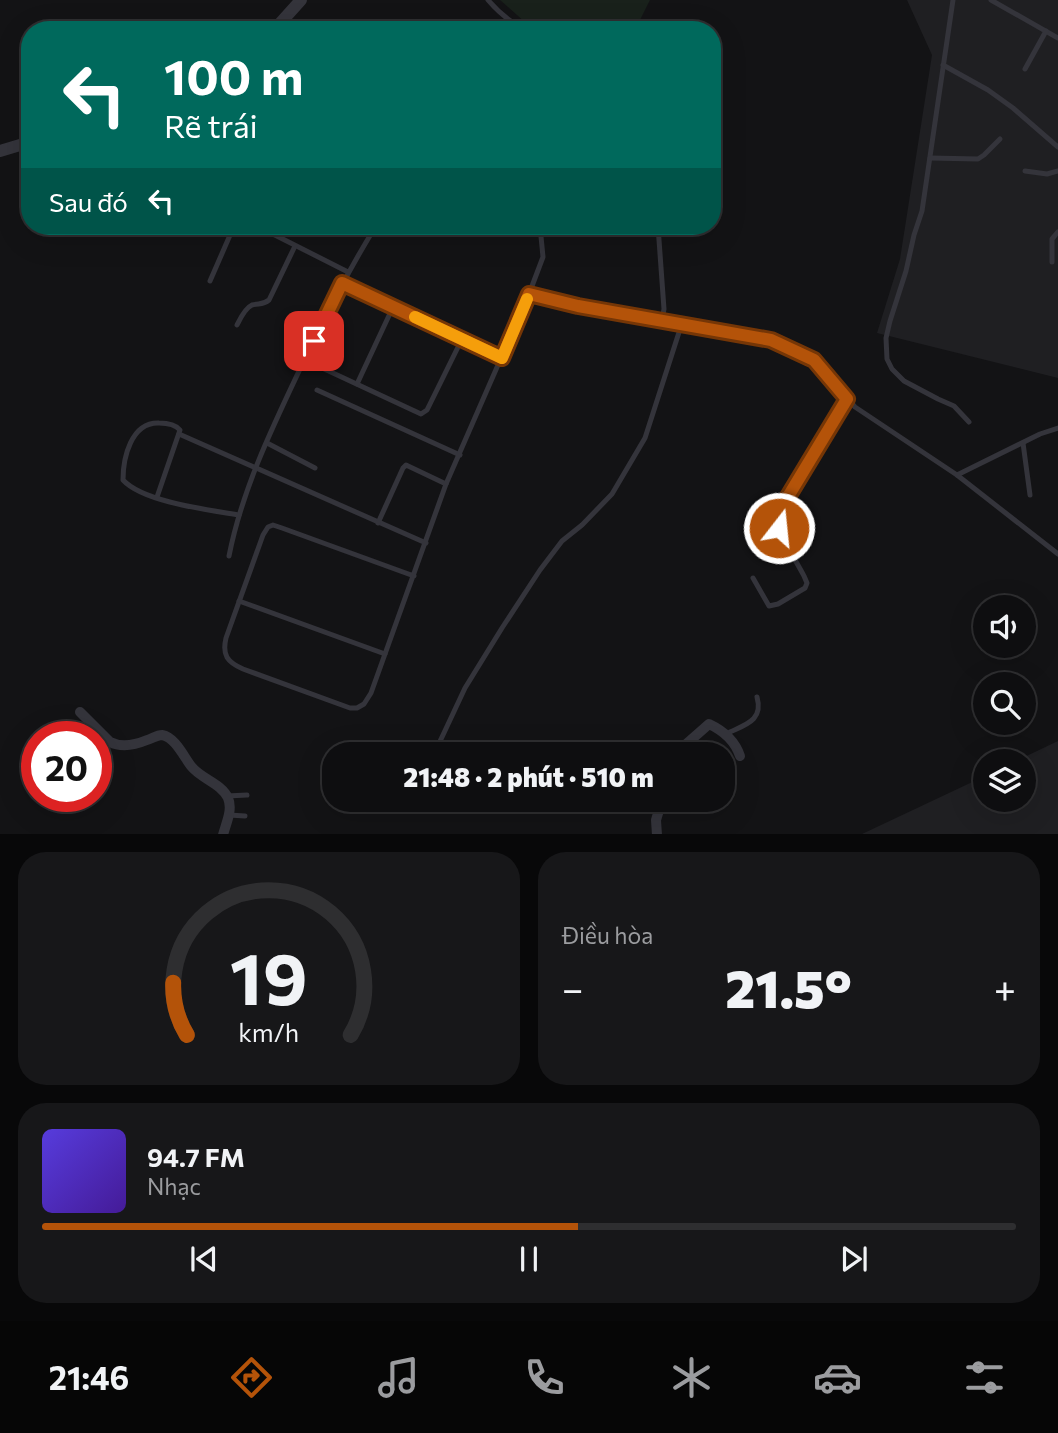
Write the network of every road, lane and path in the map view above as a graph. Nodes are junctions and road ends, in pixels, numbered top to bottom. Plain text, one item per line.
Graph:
1 (301, 0) edge
2 (488, 0) edge
3 (953, 0) edge
4 (991, 0) edge
5 (282, 21) edge
6 (512, 21) edge
7 (1046, 31) junction
8 (1058, 38) edge
9 (943, 65) junction
10 (1025, 69) dead end
11 (1000, 139) dead end
12 (21, 144) edge
13 (1058, 147) edge
14 (0, 150) edge
15 (930, 158) junction
16 (1024, 171) dead end
17 (1058, 171) edge
18 (1058, 232) edge
19 (230, 235) edge
20 (274, 235) edge
21 (371, 235) edge
22 (542, 235) edge
23 (659, 235) edge
24 (295, 246) junction
25 (1052, 262) dead end
26 (348, 272) junction
27 (210, 281) dead end
28 (342, 283) junction
29 (529, 294) junction
30 (393, 307) junction
31 (662, 320) junction
32 (682, 324) junction
33 (236, 325) dead end
34 (462, 339) junction
35 (502, 358) junction
36 (305, 360) junction
37 (357, 384) junction
38 (317, 390) dead end
39 (847, 399) junction
40 (970, 422) dead end
41 (1058, 428) edge
42 (179, 434) junction
43 (267, 443) junction
44 (1023, 443) junction
45 (460, 455) junction
46 (255, 468) junction
47 (315, 468) dead end
48 (957, 475) junction
49 (446, 484) junction
50 (1030, 495) dead end
51 (157, 497) junction
52 (239, 514) junction
53 (379, 523) junction
54 (426, 543) junction
55 (1058, 554) edge
56 (229, 556) dead end
57 (414, 576) junction
58 (753, 578) dead end
59 (239, 601) junction
60 (385, 654) junction
61 (757, 697) dead end
62 (80, 712) dead end
63 (726, 734) junction
64 (440, 742) edge
65 (688, 742) edge
66 (740, 756) dead end
67 (247, 795) dead end
68 (227, 796) junction
69 (658, 812) edge
70 (229, 815) junction
71 (245, 816) dead end
72 (223, 834) edge
73 (657, 834) edge

1 - 5 street
2 - 6 lane
3 - 9 lane
4 - 7 lane
7 - 8 lane
7 - 10 lane
9 - 13 lane
9 - 15 lane
11 - 15 lane
12 - 14 street
15 - 40 lane
16 - 17 lane
18 - 25 lane
19 - 27 lane
20 - 24 lane
21 - 26 lane
22 - 29 lane
23 - 31 lane
24 - 26 lane
24 - 33 lane
26 - 28 lane
28 - 30 lane
28 - 36 lane
29 - 31 lane
29 - 35 lane
30 - 34 lane
30 - 37 lane
31 - 32 lane
32 - 39 lane
32 - 64 lane
34 - 35 lane
34 - 37 lane
35 - 45 lane
36 - 37 lane
36 - 43 lane
38 - 45 lane
39 - 48 lane
39 - 58 lane
41 - 44 lane
42 - 46 lane
42 - 51 lane
42 - 51 lane
43 - 46 lane
43 - 47 lane
44 - 48 lane
44 - 50 lane
45 - 49 lane
46 - 52 lane
46 - 53 lane
48 - 55 lane
49 - 53 lane
49 - 54 lane
51 - 52 lane
52 - 56 lane
53 - 54 lane
54 - 57 lane
57 - 59 lane
57 - 60 lane
59 - 60 lane
59 - 60 lane
61 - 63 lane
62 - 68 street
63 - 65 street
63 - 66 street
67 - 68 lane
68 - 70 street
69 - 73 street
70 - 71 lane
70 - 72 street

